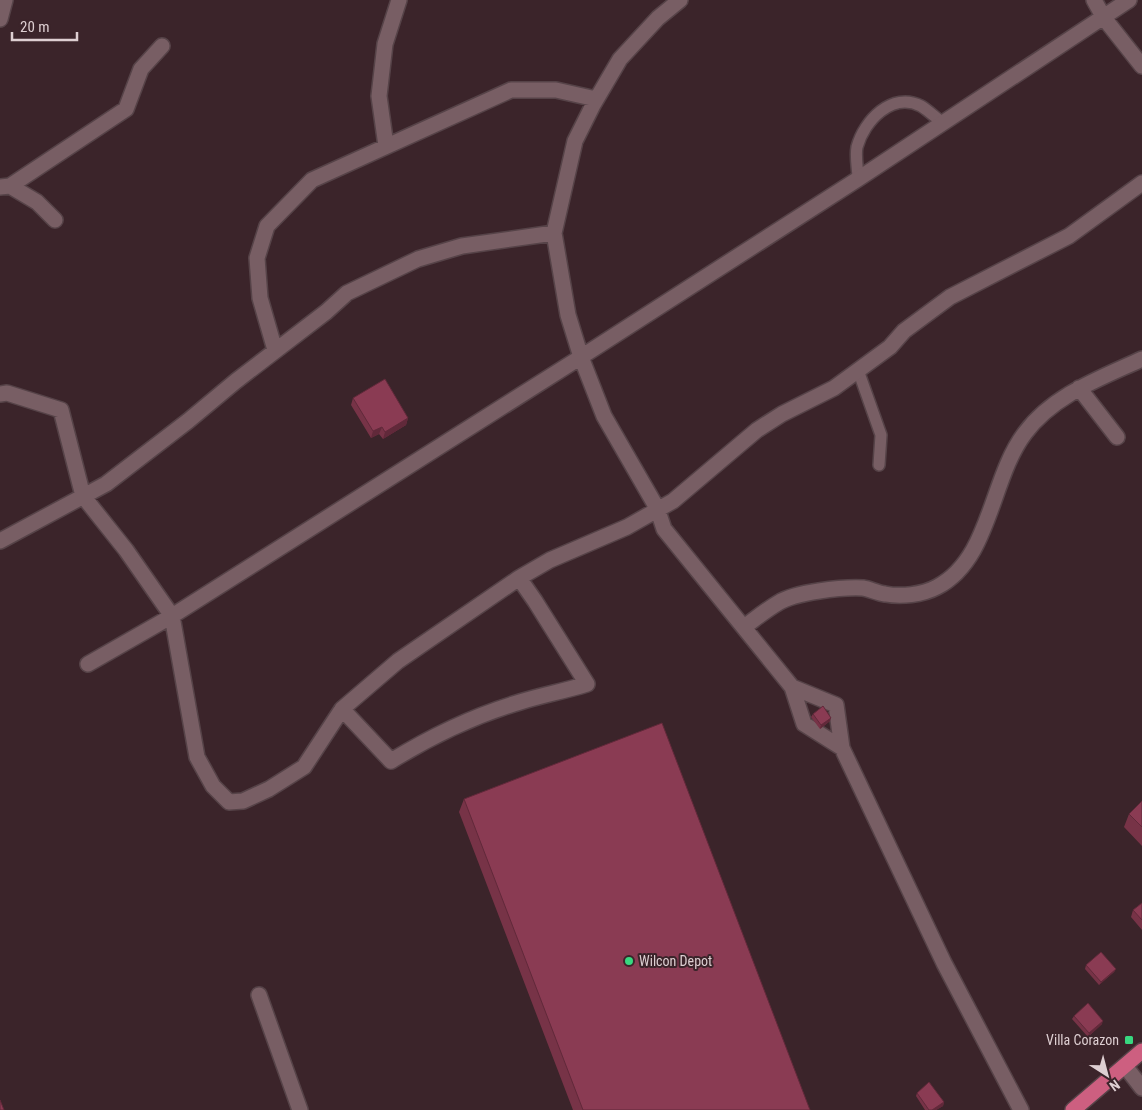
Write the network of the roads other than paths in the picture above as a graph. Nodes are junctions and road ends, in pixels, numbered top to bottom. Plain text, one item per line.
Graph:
1 (5, 0) edge
2 (399, 0) edge
3 (680, 0) edge
4 (1094, 0) edge
5 (1129, 0) edge
6 (1104, 18) junction
7 (0, 19) edge
8 (162, 46) dead end
9 (1142, 66) edge
10 (596, 99) junction
11 (943, 123) junction
12 (386, 146) junction
13 (858, 179) junction
14 (1142, 183) edge
15 (5, 186) edge
16 (55, 220) dead end
17 (554, 233) junction
18 (276, 350) junction
19 (581, 357) junction
20 (1142, 359) edge
21 (858, 370) junction
22 (1079, 388) junction
23 (0, 394) edge
24 (1117, 436) dead end
25 (879, 465) dead end
26 (83, 496) junction
27 (657, 508) junction
28 (0, 541) edge
29 (519, 578) junction
30 (172, 616) junction
31 (744, 627) junction
32 (88, 664) dead end
33 (792, 687) junction
34 (342, 709) junction
35 (842, 748) junction
36 (259, 995) dead end
37 (1142, 1051) edge
38 (1125, 1066) junction
39 (1142, 1088) edge
40 (1081, 1107) edge
41 (300, 1110) edge
42 (1020, 1110) edge

1 - 7 street
2 - 12 street
3 - 10 street
4 - 6 street
5 - 6 street
6 - 9 street
6 - 11 street
8 - 15 street
10 - 12 street
10 - 17 street
11 - 13 street
11 - 13 lane
12 - 18 street
13 - 19 street
14 - 21 street
15 - 16 street
17 - 18 street
17 - 19 street
18 - 26 street
19 - 27 street
19 - 30 street
20 - 22 street
21 - 25 lane
21 - 27 street
22 - 24 street
22 - 31 street
23 - 26 street
26 - 28 street
26 - 30 street
27 - 29 street
27 - 31 street
29 - 34 street
29 - 34 street
30 - 32 street
30 - 34 street
31 - 33 street
33 - 35 street
33 - 35 street
35 - 42 street
36 - 41 street
37 - 38 highway
38 - 39 street
38 - 40 highway

